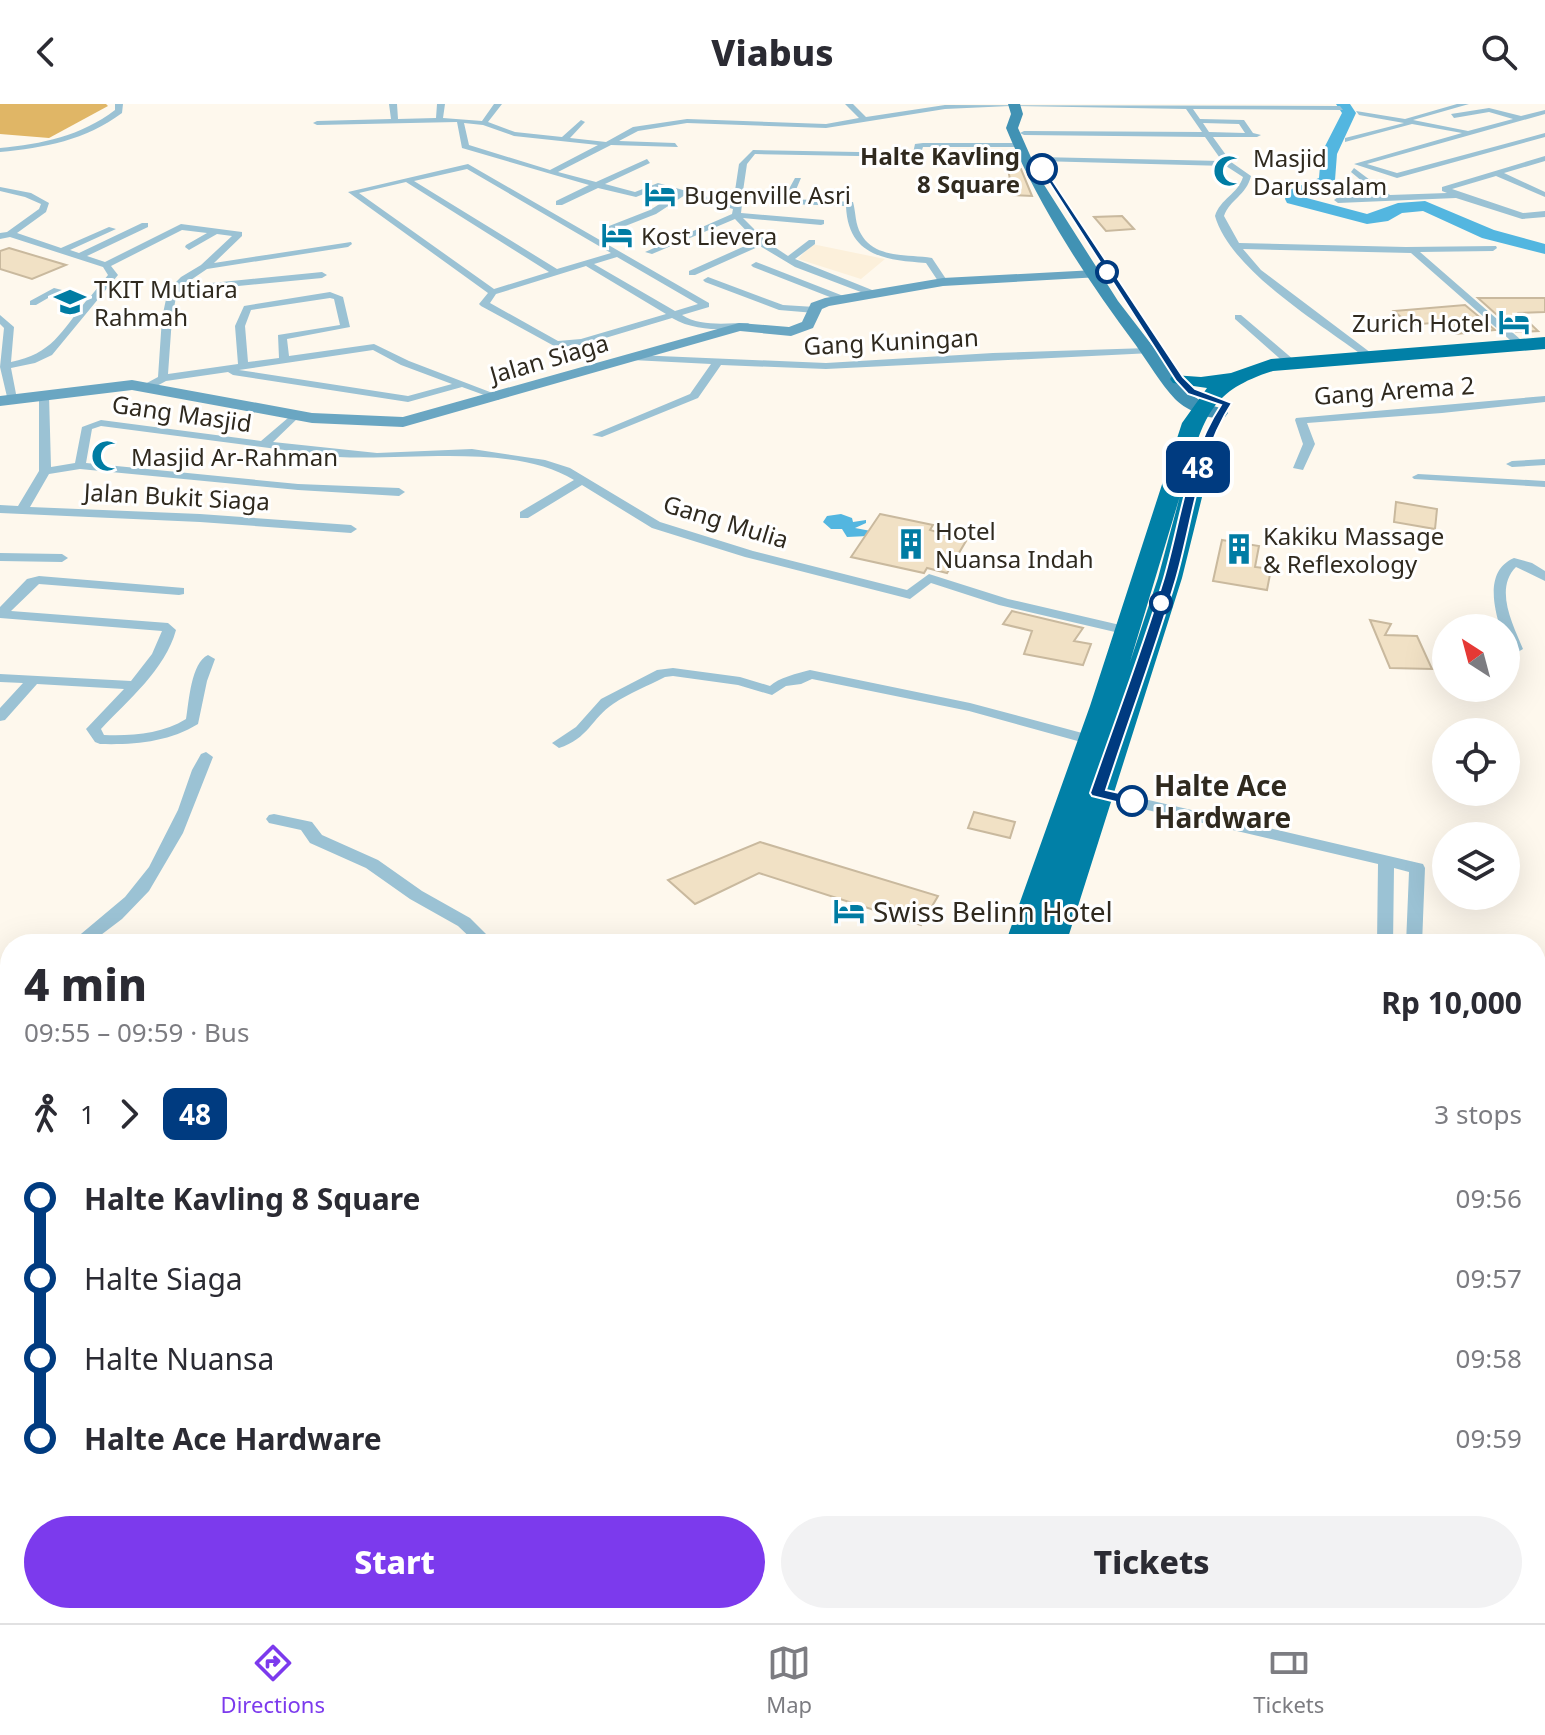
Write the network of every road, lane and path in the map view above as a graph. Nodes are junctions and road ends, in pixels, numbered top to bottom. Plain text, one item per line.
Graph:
1 (119, 104) edge
2 (393, 104) edge
3 (441, 104) edge
4 (498, 104) edge
5 (849, 104) edge
6 (1465, 104) edge
7 (1206, 105) edge
8 (927, 106) edge
9 (1187, 106) junction
10 (1301, 106) edge
11 (1340, 108) dead end
12 (1545, 112) edge
13 (1359, 113) dead end
14 (1454, 116) dead end
15 (1014, 117) edge
16 (1521, 118) junction
17 (439, 120) junction
18 (460, 120) junction
19 (865, 120) junction
20 (1403, 120) junction
21 (395, 121) junction
22 (1197, 121) junction
23 (581, 122) dead end
24 (1414, 122) junction
25 (317, 123) dead end
26 (484, 123) junction
27 (1469, 132) junction
28 (1207, 135) junction
29 (1545, 135) edge
30 (1448, 138) junction
31 (563, 140) junction
32 (1348, 140) dead end
33 (609, 144) junction
34 (675, 145) dead end
35 (0, 150) edge
36 (1479, 152) junction
37 (919, 155) junction
38 (1545, 158) edge
39 (1038, 159) junction
40 (647, 161) dead end
41 (1228, 164) junction
42 (895, 165) dead end
43 (1356, 167) junction
44 (1511, 167) junction
45 (1495, 172) junction
46 (551, 173) junction
47 (406, 179) junction
48 (798, 180) dead end
49 (596, 185) junction
50 (0, 189) edge
51 (683, 193) junction
52 (738, 193) junction
53 (1457, 195) junction
54 (1545, 195) edge
55 (34, 197) junction
56 (0, 198) edge
57 (1389, 199) junction
58 (1338, 200) dead end
59 (787, 201) junction
60 (19, 202) junction
61 (559, 203) dead end
62 (736, 211) junction
63 (1545, 214) edge
64 (31, 217) junction
65 (821, 222) dead end
66 (0, 225) edge
67 (145, 225) dead end
68 (19, 226) junction
69 (112, 229) dead end
70 (607, 230) dead end
71 (216, 231) junction
72 (5, 235) edge
73 (812, 242) dead end
74 (759, 243) junction
75 (348, 244) dead end
76 (1237, 246) junction
77 (189, 247) dead end
78 (1493, 248) dead end
79 (1409, 249) junction
80 (61, 251) junction
81 (649, 252) dead end
82 (617, 254) junction
83 (78, 257) junction
84 (788, 260) junction
85 (588, 264) junction
86 (106, 265) junction
87 (756, 265) dead end
88 (204, 267) junction
89 (557, 273) junction
90 (692, 273) dead end
91 (1095, 274) junction
92 (322, 275) dead end
93 (708, 280) dead end
94 (943, 282) junction
95 (173, 290) junction
96 (493, 292) junction
97 (874, 294) junction
98 (843, 299) junction
99 (92, 300) junction
100 (33, 303) dead end
101 (0, 310) edge
102 (815, 310) junction
103 (675, 315) junction
104 (1238, 317) dead end
105 (3, 320) edge
106 (748, 326) junction
107 (1545, 343) edge
108 (1522, 345) junction
109 (1148, 351) junction
110 (1545, 352) edge
111 (1370, 356) junction
112 (636, 358) junction
113 (284, 360) junction
114 (718, 362) junction
115 (1290, 362) junction
116 (243, 365) junction
117 (5, 366) junction
118 (220, 369) junction
119 (1180, 379) junction
120 (1231, 379) junction
121 (156, 382) junction
122 (463, 384) junction
123 (44, 395) junction
124 (498, 397) junction
125 (408, 399) junction
126 (1545, 399) edge
127 (6, 400) edge
128 (1213, 406) junction
129 (295, 415) junction
130 (393, 422) junction
131 (598, 435) dead end
132 (262, 446) junction
133 (1545, 462) edge
134 (80, 466) junction
135 (1299, 468) dead end
136 (45, 471) junction
137 (1418, 477) dead end
138 (581, 481) junction
139 (1531, 484) junction
140 (1545, 484) edge
141 (399, 492) dead end
142 (0, 509) edge
143 (22, 510) junction
144 (524, 515) dead end
145 (351, 529) dead end
146 (0, 557) edge
147 (62, 558) dead end
148 (1545, 577) edge
149 (179, 591) dead end
150 (0, 614) edge
151 (1503, 614) edge
152 (1128, 631) junction
153 (208, 659) dead end
154 (0, 678) edge
155 (32, 682) junction
156 (133, 685) junction
157 (0, 717) edge
158 (1092, 740) junction
159 (559, 743) dead end
160 (206, 757) dead end
161 (1097, 793) junction
162 (274, 819) dead end
163 (1386, 861) junction
164 (1046, 925) edge
165 (91, 934) edge
166 (477, 934) edge
167 (1385, 934) edge
168 (1414, 934) edge

1 - 35 street
2 - 21 street
3 - 17 street
4 - 26 street
5 - 19 street
6 - 20 street
7 - 9 street
7 - 10 street
8 - 15 street
8 - 19 street
9 - 15 street
9 - 22 street
10 - 11 street
12 - 16 street
13 - 20 street
14 - 16 street
15 - 28 street
15 - 37 street
15 - 39 main road
15 - 91 main road
16 - 27 street
17 - 18 street
17 - 21 street
18 - 26 street
18 - 46 street
19 - 33 street
20 - 24 street
21 - 25 street
22 - 28 street
22 - 28 street
23 - 31 street
24 - 27 street
24 - 32 street
26 - 31 street
27 - 30 street
28 - 41 street
29 - 36 street
30 - 36 street
30 - 43 street
31 - 33 street
33 - 34 street
33 - 46 street
36 - 43 street
36 - 44 street
37 - 42 street
37 - 52 street
38 - 44 street
39 - 41 street
39 - 119 main road
40 - 49 street
41 - 76 street
43 - 57 street
44 - 45 street
45 - 53 street
45 - 54 street
46 - 49 street
47 - 82 street
47 - 89 street
47 - 96 street
48 - 59 street
49 - 51 street
49 - 61 street
50 - 55 street
51 - 62 street
51 - 70 street
52 - 59 street
52 - 62 street
53 - 57 street
53 - 63 street
55 - 60 street
55 - 64 street
56 - 60 street
57 - 58 street
59 - 94 street
60 - 64 street
62 - 65 street
62 - 74 street
62 - 81 street
64 - 68 street
66 - 68 street
67 - 83 street
68 - 72 street
69 - 80 street
71 - 77 street
71 - 86 street
71 - 88 street
72 - 80 street
73 - 84 street
74 - 84 street
74 - 90 street
75 - 88 street
76 - 79 street
76 - 111 street
78 - 79 street
79 - 108 street
80 - 83 street
82 - 85 street
82 - 103 street
83 - 86 street
84 - 97 street
85 - 89 street
85 - 103 street
86 - 99 street
87 - 98 street
88 - 95 street
89 - 96 street
91 - 94 street, Jalan Siaga
91 - 109 main road
92 - 95 street
93 - 102 street
94 - 97 street, Jalan Siaga
95 - 121 street
96 - 103 street
97 - 98 street, Jalan Siaga
98 - 102 street, Jalan Siaga
99 - 100 street
99 - 117 street
101 - 105 street
102 - 106 street, Jalan Siaga
103 - 106 street
104 - 115 street
105 - 117 street
106 - 112 street, Jalan Siaga
107 - 108 highway
108 - 111 highway
109 - 114 street, Gang Kuningan
109 - 128 main road
110 - 128 highway
111 - 115 highway
112 - 114 street, Gang Kuningan
112 - 124 street, Jalan Siaga
113 - 116 street
113 - 116 street
113 - 122 street
114 - 131 street
115 - 120 highway
116 - 118 street
117 - 127 street
118 - 121 street
118 - 125 street
119 - 120 highway
119 - 128 main road
120 - 128 highway
121 - 123 street, Jalan Siaga
121 - 129 street, Jalan Siaga
122 - 124 street
122 - 125 street
123 - 127 street, Jalan Siaga
123 - 136 street
124 - 130 street, Jalan Siaga
125 - 130 street
126 - 135 street, Gang Arema 2
128 - 152 highway
128 - 161 highway
129 - 130 street, Jalan Siaga
129 - 132 street
132 - 134 street, Gang Masjid
132 - 138 street, Gang Mulia
133 - 139 street
134 - 136 street
134 - 141 street
136 - 143 street
137 - 139 street
138 - 144 street
138 - 152 street, Gang Mulia
139 - 140 street
142 - 143 street, Jalan Bukit Siaga
143 - 145 street, Jalan Bukit Siaga
146 - 147 street
148 - 151 street
149 - 150 street
150 - 156 street
152 - 158 highway
153 - 156 street
154 - 155 street
155 - 156 street
155 - 157 street
158 - 159 street
158 - 164 highway
160 - 165 street
161 - 163 street
161 - 164 highway
162 - 166 street
163 - 167 street
163 - 168 street

